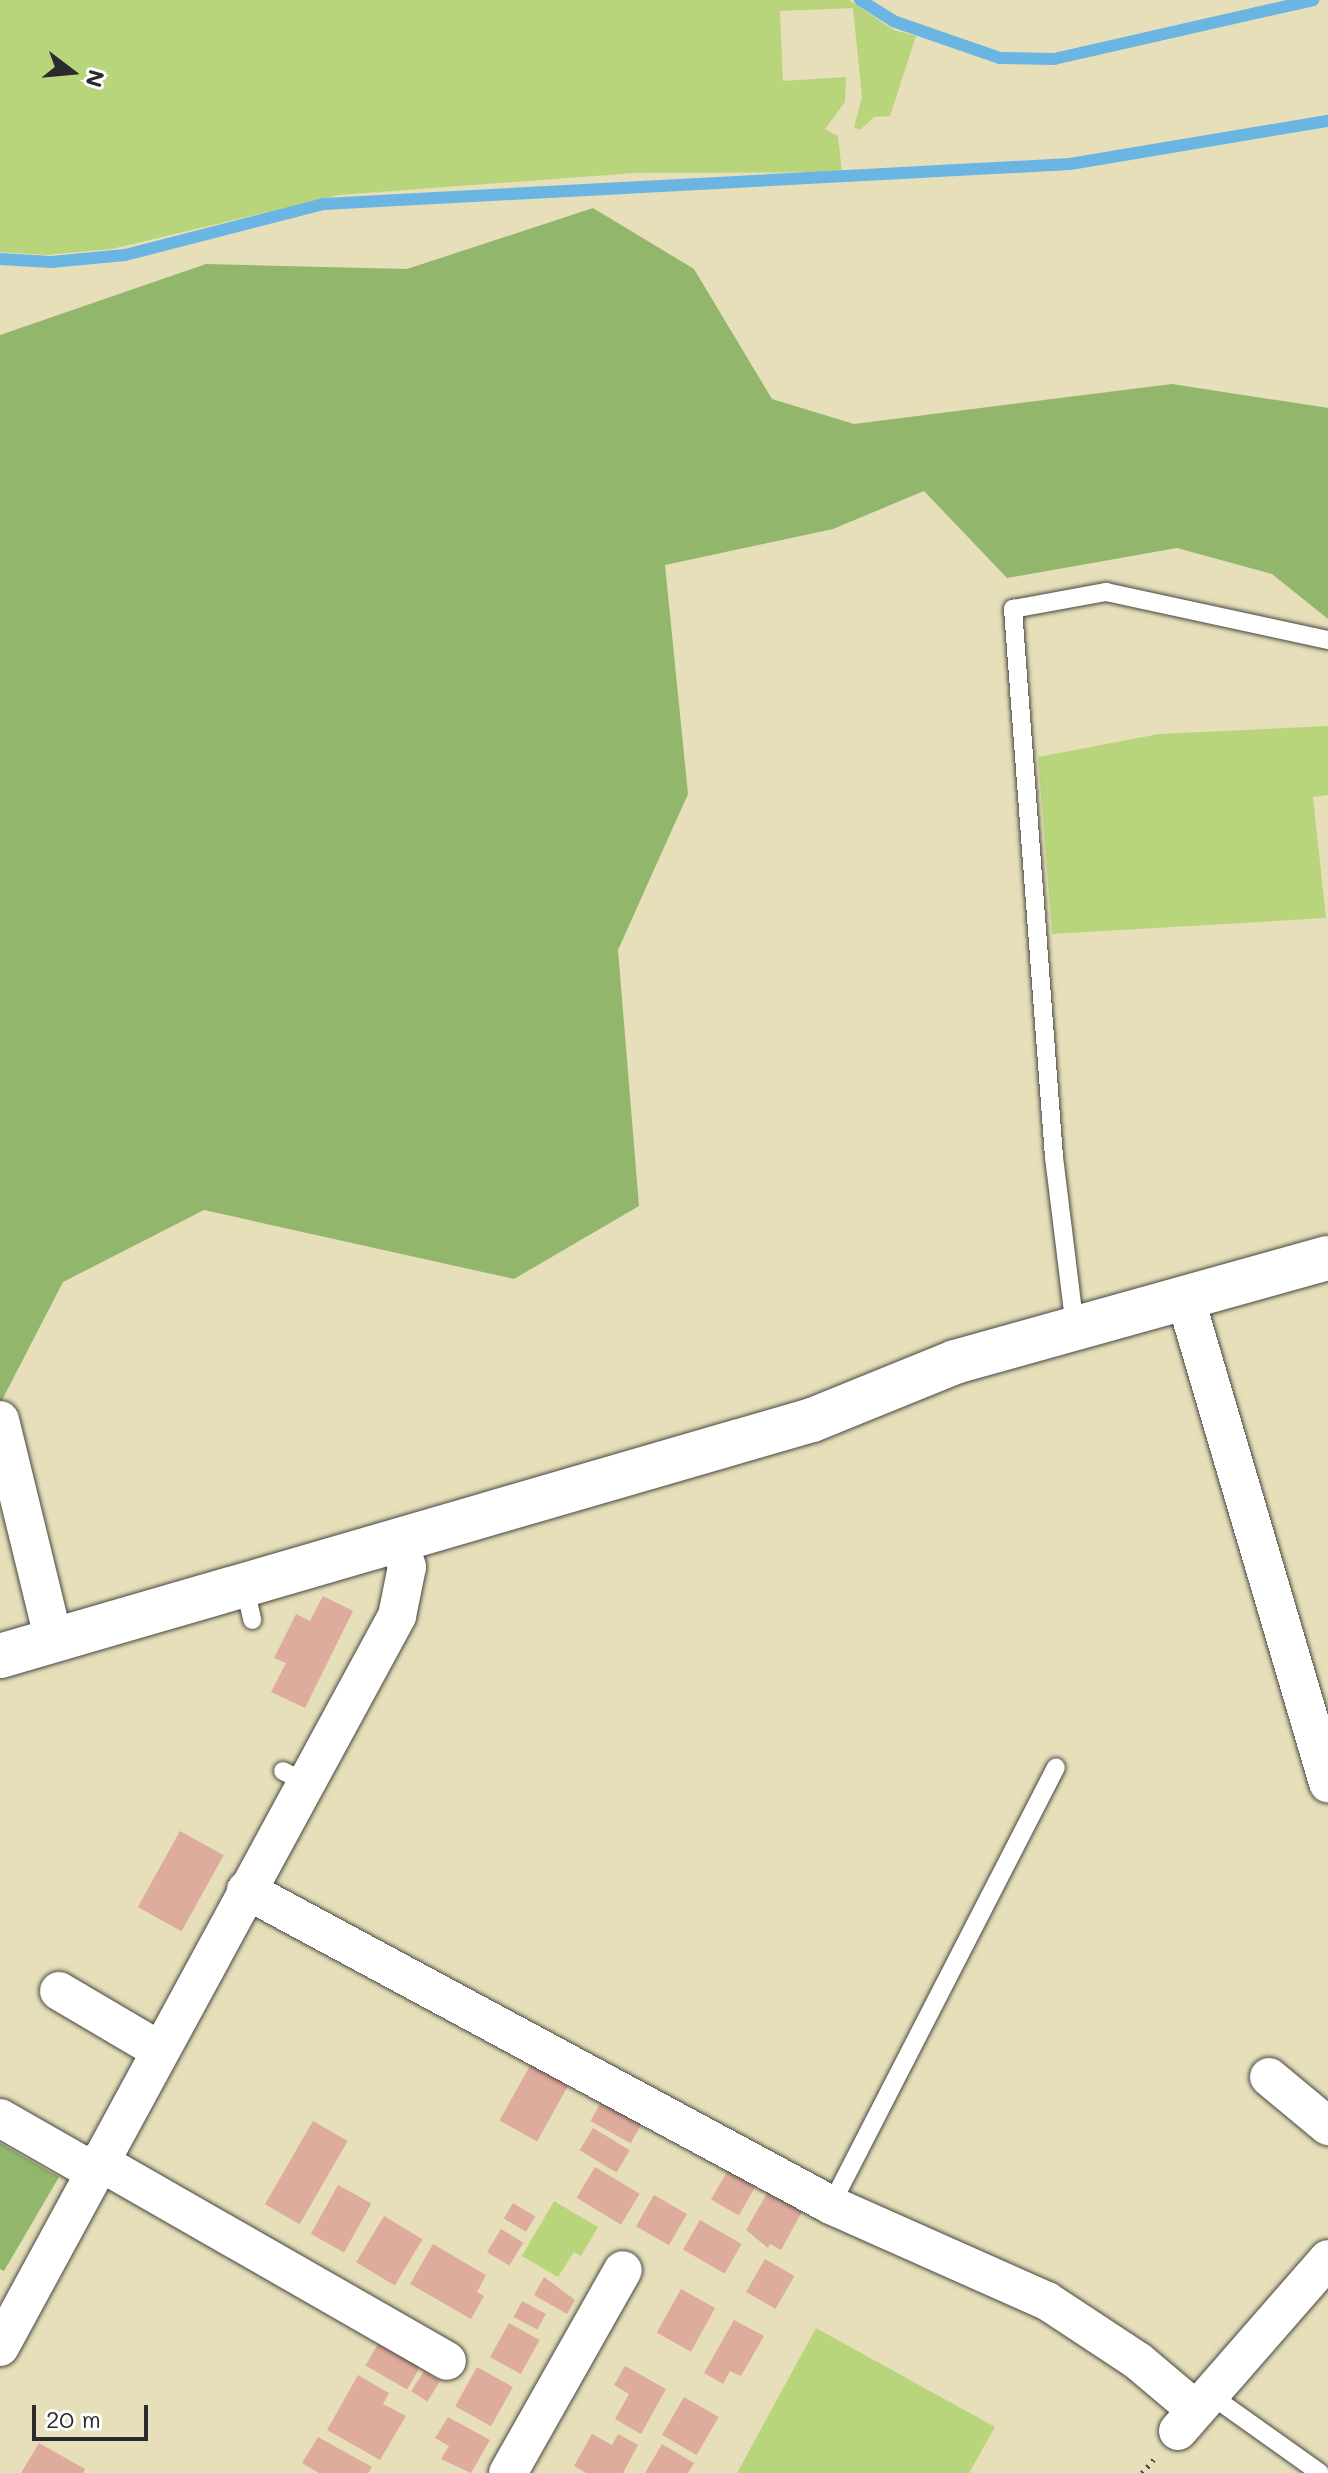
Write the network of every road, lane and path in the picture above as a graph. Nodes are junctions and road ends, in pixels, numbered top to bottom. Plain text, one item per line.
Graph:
1 (1328, 640) edge
2 (1328, 1258) edge
3 (1185, 1297) junction
4 (1075, 1328) junction
5 (0, 1420) edge
6 (398, 1539) junction
7 (53, 1638) junction
8 (0, 1656) edge
9 (1056, 1768) dead end
10 (1328, 1783) edge
11 (246, 1890) junction
12 (59, 1991) dead end
13 (159, 2050) junction
14 (1269, 2077) dead end
15 (0, 2118) edge
16 (1328, 2126) edge
17 (95, 2166) junction
18 (831, 2205) junction
19 (1328, 2259) edge
20 (623, 2270) dead end
21 (0, 2347) edge
22 (447, 2361) dead end
23 (1194, 2411) junction
24 (508, 2473) edge
25 (1320, 2473) edge

1 - 4 lane
2 - 3 street
3 - 4 street
3 - 10 street
4 - 6 street
5 - 7 street
6 - 7 street
6 - 11 street
7 - 8 street
9 - 18 lane
11 - 13 street
11 - 18 street
12 - 13 street
13 - 17 street
14 - 16 street
15 - 17 street
17 - 21 street
17 - 22 street
18 - 23 street
19 - 23 street
20 - 24 street
23 - 25 lane

